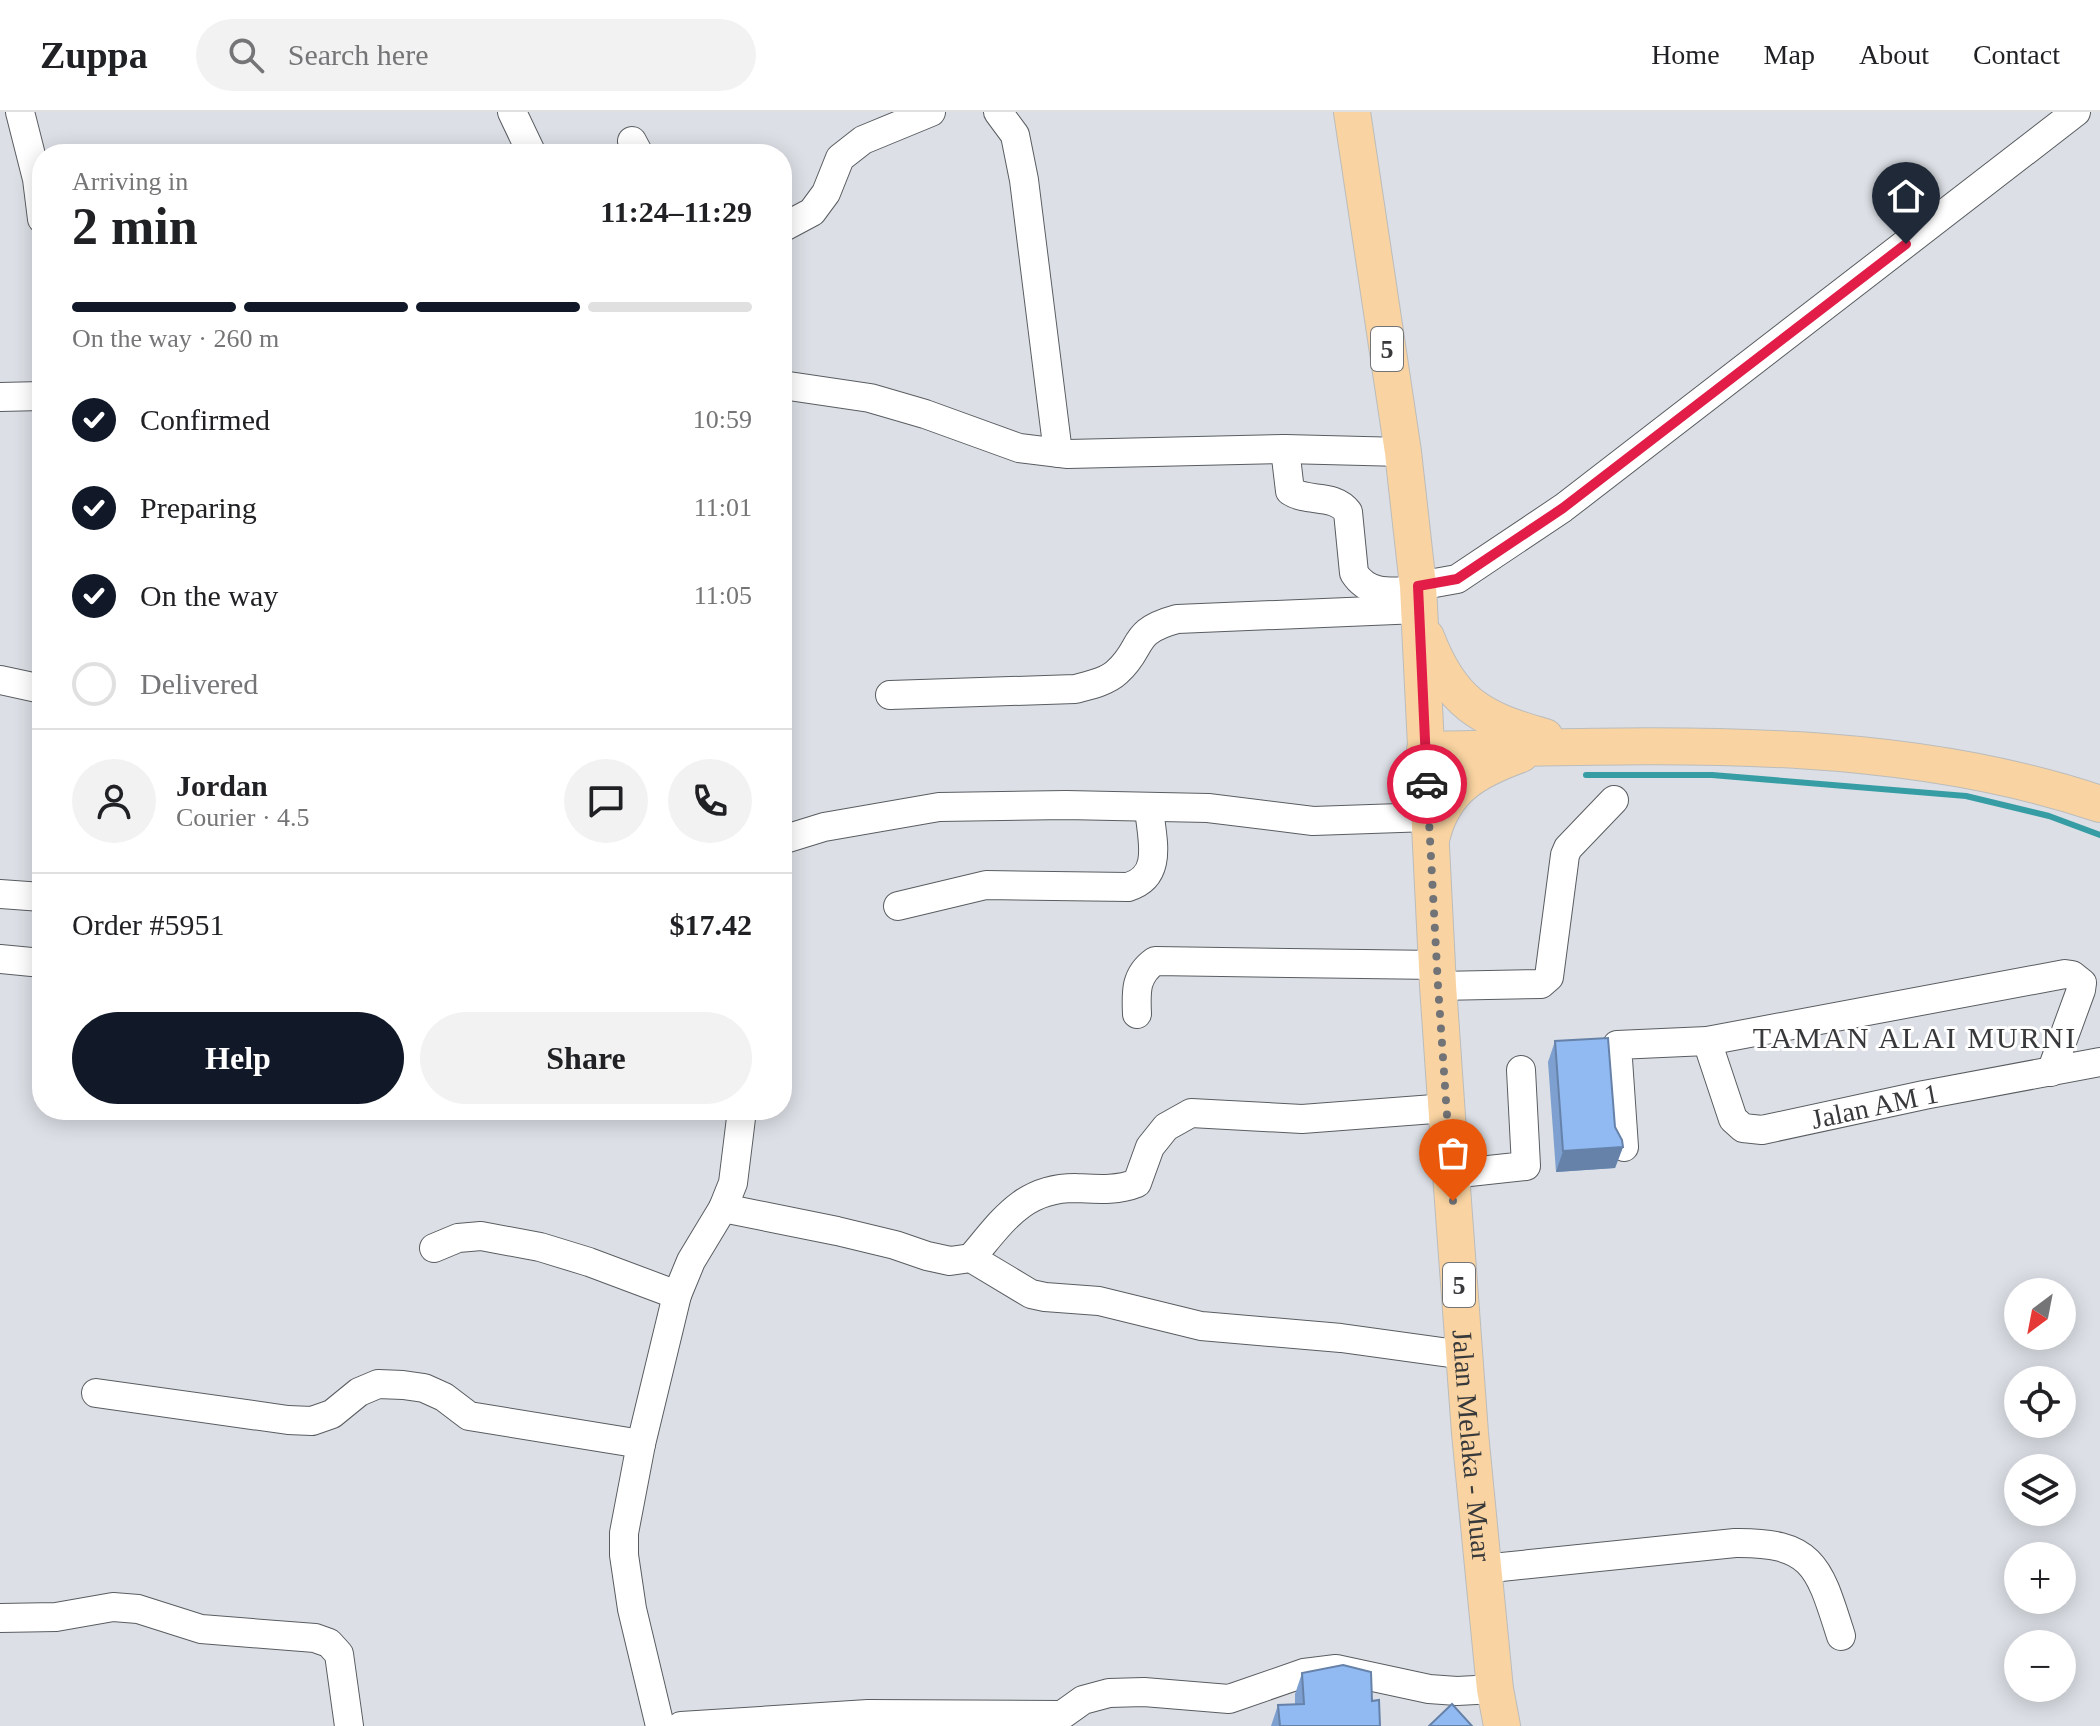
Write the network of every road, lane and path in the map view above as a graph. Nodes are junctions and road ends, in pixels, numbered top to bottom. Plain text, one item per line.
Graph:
1 (20, 112) edge
2 (512, 112) edge
3 (931, 112) edge
4 (998, 112) edge
5 (1352, 112) edge
6 (2076, 112) edge
7 (527, 144) edge
8 (32, 159) edge
9 (792, 223) edge
10 (792, 386) edge
11 (32, 396) edge
12 (0, 397) edge
13 (1285, 449) junction
14 (1403, 452) junction
15 (1058, 453) junction
16 (1407, 601) junction
17 (0, 680) edge
18 (32, 687) edge
19 (890, 695) dead end
20 (1581, 747) junction
21 (1538, 748) junction
22 (1425, 750) junction
23 (1614, 800) dead end
24 (2100, 804) edge
25 (1149, 807) junction
26 (1430, 830) junction
27 (792, 837) edge
28 (0, 894) edge
29 (32, 896) edge
30 (898, 906) dead end
31 (0, 959) edge
32 (32, 962) edge
33 (1437, 976) junction
34 (1137, 1014) dead end
35 (1707, 1041) junction
36 (2100, 1062) edge
37 (1521, 1070) dead end
38 (2051, 1072) junction
39 (1447, 1108) junction
40 (741, 1120) edge
41 (1624, 1147) edge
42 (1451, 1174) junction
43 (723, 1208) junction
44 (434, 1248) dead end
45 (971, 1258) junction
46 (677, 1295) junction
47 (1464, 1355) junction
48 (96, 1393) dead end
49 (641, 1444) junction
50 (1482, 1569) junction
51 (0, 1618) edge
52 (1841, 1636) dead end
53 (1495, 1689) junction
54 (1063, 1720) edge
55 (349, 1726) edge
56 (660, 1726) edge
57 (681, 1726) edge
58 (1502, 1726) edge

1 - 8 street
2 - 7 street
3 - 9 street
4 - 15 street
5 - 14 main road, Jalan Melaka - Muar / 5
6 - 16 street
10 - 15 street
11 - 12 street
13 - 14 street
13 - 15 street
13 - 16 street
14 - 16 main road, Jalan Melaka - Muar / 5
16 - 19 street
16 - 20 main road
16 - 22 main road, Jalan Melaka - Muar / 5
17 - 18 street
20 - 21 main road
20 - 24 main road
21 - 22 main road
21 - 26 main road
22 - 26 main road, Jalan Melaka - Muar / 5
23 - 33 street
25 - 26 street
25 - 27 street
25 - 30 street
26 - 33 main road, Jalan Melaka - Muar / 5
28 - 29 street
31 - 32 street
33 - 34 street
33 - 39 main road, Jalan Melaka - Muar / 5
35 - 38 street, Jalan AM 1
35 - 38 street
35 - 41 street
36 - 38 street, Jalan AM 1
37 - 42 street
39 - 42 main road, Jalan Melaka - Muar / 5
39 - 45 street
40 - 43 street
42 - 47 main road, Jalan Melaka - Muar / 5
43 - 45 street
43 - 46 street
44 - 46 street
45 - 47 street
46 - 49 street
47 - 50 main road, Jalan Melaka - Muar / 5
48 - 49 street
49 - 56 street
50 - 52 street
50 - 53 main road, Jalan Melaka - Muar / 5
51 - 55 street
53 - 54 street
53 - 58 main road, Jalan Melaka - Muar / 5
54 - 57 street

